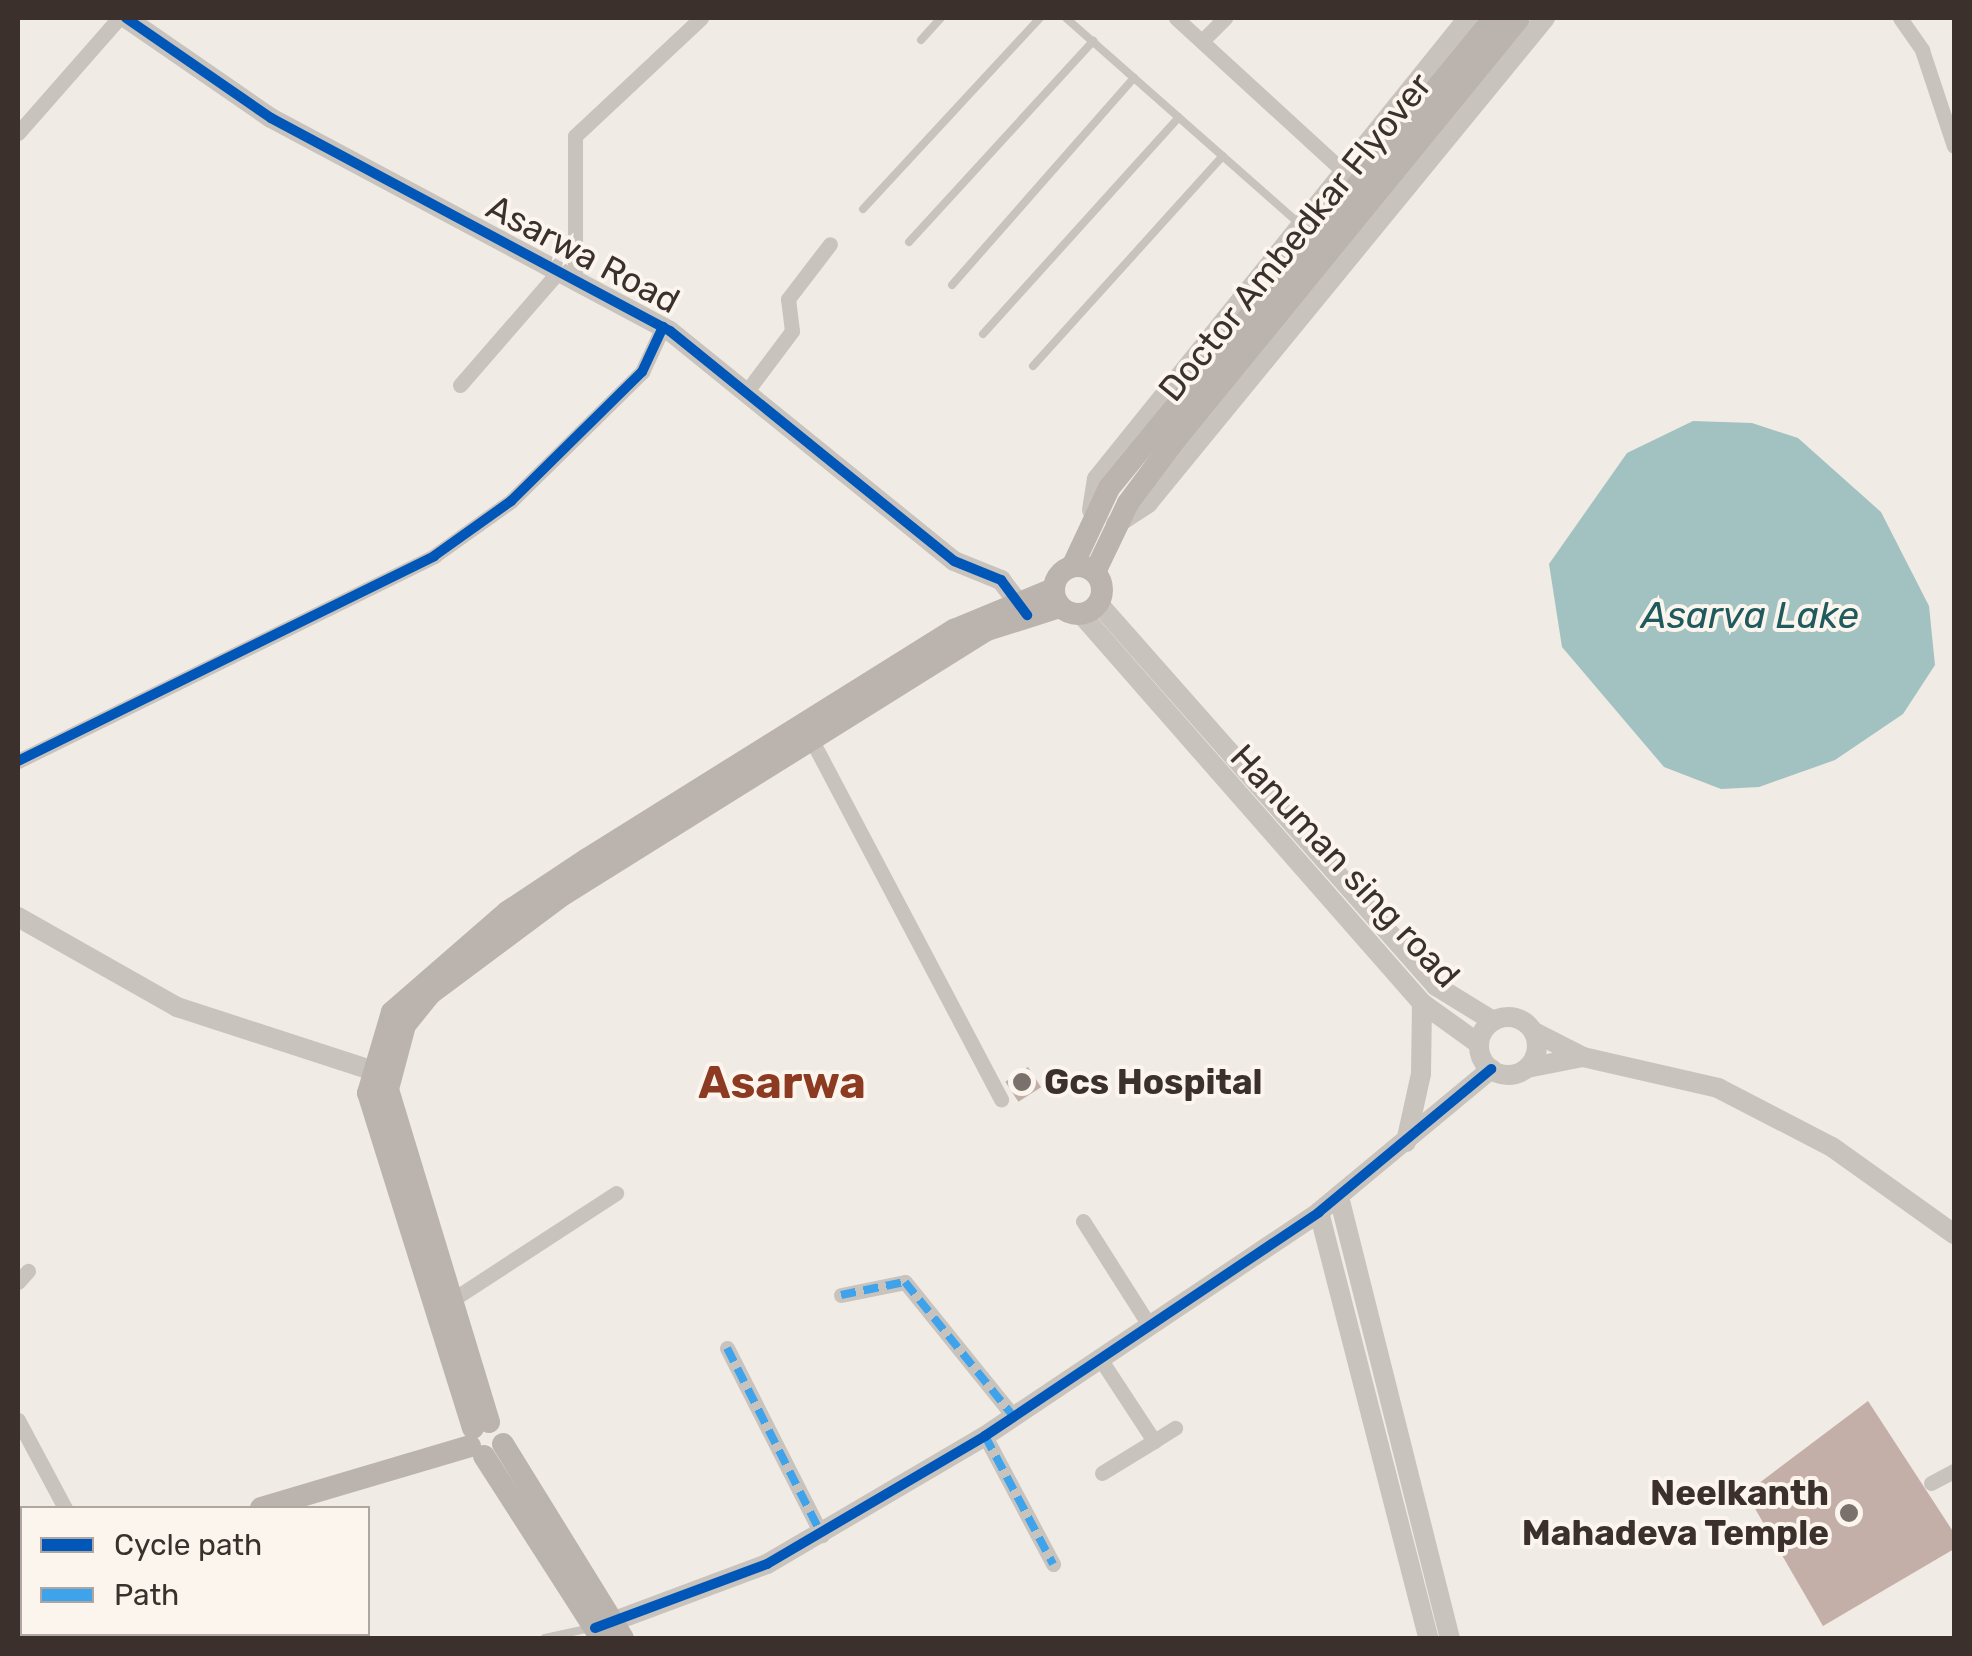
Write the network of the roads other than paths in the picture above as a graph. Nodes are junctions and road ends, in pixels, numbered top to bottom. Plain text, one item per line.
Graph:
1 (118, 18) edge
2 (126, 18) edge
3 (701, 18) edge
4 (942, 18) edge
5 (1040, 18) edge
6 (1066, 18) edge
7 (1176, 18) edge
8 (1225, 18) edge
9 (1468, 18) edge
10 (1494, 18) edge
11 (1519, 18) edge
12 (1546, 18) edge
13 (1900, 18) edge
14 (921, 40) dead end
15 (1092, 41) junction
16 (1202, 41) junction
17 (1134, 78) junction
18 (1179, 117) junction
19 (18, 133) edge
20 (1954, 146) edge
21 (1223, 156) junction
22 (1344, 172) junction
23 (863, 209) dead end
24 (1301, 225) junction
25 (909, 242) dead end
26 (830, 244) dead end
27 (567, 275) junction
28 (952, 285) dead end
29 (664, 327) junction
30 (983, 334) dead end
31 (1033, 366) dead end
32 (460, 386) dead end
33 (747, 391) junction
34 (1118, 496) junction
35 (1092, 510) junction
36 (1115, 525) junction
37 (1084, 568) junction
38 (1073, 603) junction
39 (1016, 610) junction
40 (809, 735) junction
41 (18, 761) edge
42 (1263, 794) junction
43 (1246, 810) junction
44 (18, 916) edge
45 (1422, 1004) junction
46 (1493, 1021) junction
47 (1534, 1032) junction
48 (1479, 1044) junction
49 (1583, 1057) junction
50 (1491, 1068) junction
51 (1527, 1068) junction
52 (379, 1072) junction
53 (1001, 1099) dead end
54 (1405, 1144) junction
55 (616, 1193) dead end
56 (1339, 1196) junction
57 (1318, 1212) junction
58 (1083, 1221) dead end
59 (1954, 1234) edge
60 (841, 1296) dead end
61 (452, 1300) junction
62 (1150, 1325) junction
63 (727, 1348) dead end
64 (1102, 1360) junction
65 (1014, 1416) junction
66 (18, 1420) edge
67 (1175, 1428) dead end
68 (985, 1436) junction
69 (484, 1439) junction
70 (1154, 1440) junction
71 (1954, 1471) edge
72 (1102, 1473) dead end
73 (1931, 1483) dead end
74 (65, 1506) edge
75 (267, 1506) edge
76 (822, 1535) junction
77 (1053, 1564) dead end
78 (608, 1632) edge
79 (545, 1638) edge
80 (1428, 1638) edge
81 (1450, 1638) edge

1 - 19 street
2 - 27 street, Asarwa Road
3 - 27 street
4 - 14 lane
5 - 23 lane
6 - 15 lane
7 - 16 street
8 - 16 street
9 - 22 street
10 - 34 main road, Doctor Ambedkar Flyover
11 - 34 main road, Doctor Ambedkar Flyover
12 - 36 street
13 - 20 street
15 - 17 lane
15 - 25 lane
16 - 22 street
17 - 18 lane
17 - 28 lane
18 - 21 lane
18 - 30 lane
21 - 24 lane
21 - 31 lane
22 - 24 street
24 - 35 street
26 - 33 street
27 - 29 street, Asarwa Road
27 - 32 street
29 - 33 street, Asarwa Road
29 - 41 street
33 - 39 street, Asarwa Road
34 - 35 main road
34 - 36 main road
35 - 37 main road
36 - 37 main road
37 - 38 main road
37 - 38 main road
38 - 39 main road
38 - 42 street
38 - 43 street, Hanuman sing road
39 - 40 main road
40 - 52 main road
40 - 53 street
42 - 43 street
42 - 46 street
43 - 45 street, Hanuman sing road
44 - 52 street
45 - 48 street, Hanuman sing road
45 - 54 street
46 - 47 street
46 - 48 street
47 - 49 street
47 - 51 street
48 - 50 street
49 - 51 street
49 - 59 street
50 - 51 street
50 - 54 street
52 - 61 main road
52 - 69 main road
54 - 56 street
55 - 61 street
56 - 57 street
56 - 81 street
57 - 62 street
57 - 80 street
58 - 62 street
60 - 65 street
61 - 69 main road
62 - 64 street
63 - 76 street
64 - 65 street
64 - 70 street
65 - 68 street
66 - 74 street
67 - 70 street
68 - 76 street
68 - 77 street
69 - 75 main road
69 - 78 main road
70 - 72 street
71 - 73 street
76 - 78 street
78 - 79 lane

